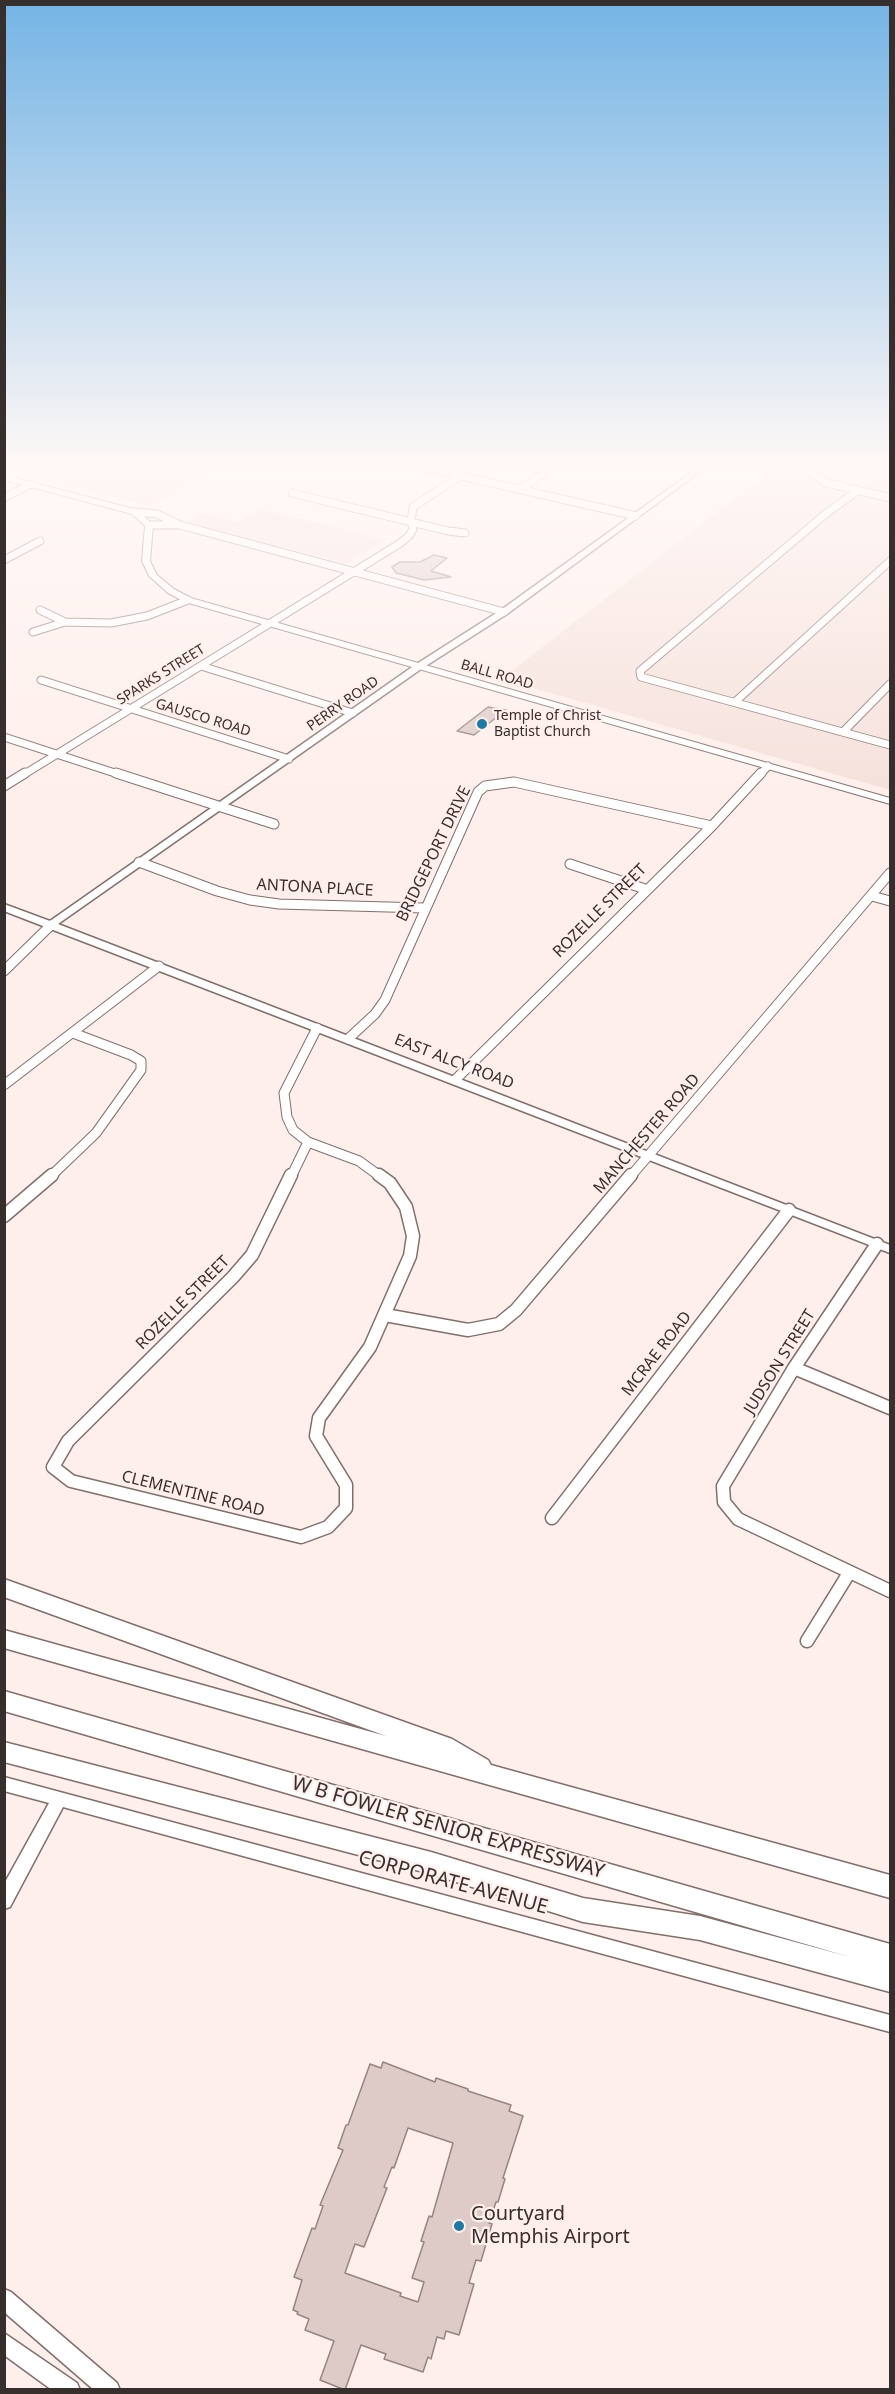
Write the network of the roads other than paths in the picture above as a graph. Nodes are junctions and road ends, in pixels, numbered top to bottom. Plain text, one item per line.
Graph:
1 (156, 579) edge
2 (341, 579) edge
3 (382, 579) edge
4 (550, 579) edge
5 (749, 579) edge
6 (871, 579) edge
7 (188, 600) junction
8 (40, 610) dead end
9 (504, 612) junction
10 (64, 622) junction
11 (268, 624) junction
12 (33, 632) dead end
13 (201, 666) junction
14 (418, 667) junction
15 (40, 680) dead end
16 (891, 684) edge
17 (736, 701) junction
18 (132, 710) junction
19 (353, 713) junction
20 (843, 732) junction
21 (4, 737) edge
22 (891, 745) edge
23 (55, 755) junction
24 (288, 759) junction
25 (768, 766) junction
26 (4, 786) edge
27 (891, 801) edge
28 (217, 807) junction
29 (274, 824) dead end
30 (712, 826) junction
31 (139, 862) junction
32 (570, 864) dead end
33 (891, 873) edge
34 (645, 889) junction
35 (872, 896) junction
36 (891, 901) edge
37 (4, 907) edge
38 (424, 908) junction
39 (51, 925) junction
40 (159, 966) junction
41 (4, 971) edge
42 (316, 1028) junction
43 (73, 1033) junction
44 (348, 1039) junction
45 (455, 1080) junction
46 (4, 1085) edge
47 (308, 1142) junction
48 (648, 1155) junction
49 (789, 1210) junction
50 (4, 1216) edge
51 (877, 1244) junction
52 (891, 1249) edge
53 (385, 1316) junction
54 (794, 1368) junction
55 (891, 1408) edge
56 (53, 1467) joint
57 (552, 1518) dead end
58 (849, 1573) junction
59 (4, 1588) edge
60 (891, 1591) edge
61 (4, 1639) edge
62 (807, 1641) dead end
63 (4, 1701) edge
64 (4, 1752) edge
65 (502, 1780) junction
66 (4, 1784) edge
67 (60, 1798) junction
68 (891, 1887) edge
69 (4, 1902) edge
70 (891, 1956) edge
71 (891, 1980) edge
72 (891, 2024) edge
73 (4, 2299) edge
74 (4, 2343) edge
75 (70, 2390) edge
76 (110, 2390) edge

1 - 7 main road, BALL ROAD
2 - 11 street, SPARKS STREET
3 - 9 street
4 - 9 street, PERRY ROAD
5 - 17 street
6 - 17 street
7 - 10 street
7 - 11 main road, BALL ROAD
8 - 10 street
9 - 14 street, PERRY ROAD
10 - 12 street
11 - 13 street, SPARKS STREET
11 - 14 main road, BALL ROAD
13 - 18 street, SPARKS STREET
13 - 19 street
14 - 19 street, PERRY ROAD
14 - 25 main road, BALL ROAD
15 - 18 street, GAUSCO ROAD
16 - 20 street
17 - 20 street
18 - 23 street, SPARKS STREET
18 - 24 street, GAUSCO ROAD
19 - 24 street, PERRY ROAD
20 - 22 street
21 - 23 street
23 - 26 street, SPARKS STREET
23 - 28 street
24 - 28 street, PERRY ROAD
25 - 27 main road, BALL ROAD
25 - 30 street, ROZELLE STREET
28 - 29 street
28 - 31 street, PERRY ROAD
30 - 34 street, ROZELLE STREET
30 - 38 street, BRIDGEPORT DRIVE
31 - 38 street, ANTONA PLACE
31 - 39 street, PERRY ROAD
32 - 34 street
33 - 35 street, MANCHESTER ROAD
34 - 45 street, ROZELLE STREET
35 - 36 street
35 - 48 street, MANCHESTER ROAD
37 - 39 street, EAST ALCY ROAD
38 - 44 street, BRIDGEPORT DRIVE
39 - 40 street, EAST ALCY ROAD
39 - 41 street, PERRY ROAD
40 - 42 street, EAST ALCY ROAD
40 - 43 street
42 - 44 street, EAST ALCY ROAD
42 - 47 street
43 - 46 street
43 - 50 street
44 - 45 street, EAST ALCY ROAD
45 - 48 street, EAST ALCY ROAD
47 - 53 street
47 - 56 street, ROZELLE STREET
48 - 49 street, EAST ALCY ROAD
48 - 53 street, MANCHESTER ROAD
49 - 51 street, EAST ALCY ROAD
49 - 57 street, MCRAE ROAD
51 - 52 street, EAST ALCY ROAD
51 - 54 street, JUDSON STREET
53 - 56 street, CLEMENTINE ROAD
54 - 55 street
54 - 58 street, JUDSON STREET
58 - 60 street
58 - 62 street
59 - 65 highway
61 - 65 highway
63 - 70 highway, W B FOWLER SENIOR EXPRESSWAY
64 - 71 highway
65 - 68 highway
66 - 67 street, CORPORATE AVENUE
67 - 69 street
67 - 72 street, CORPORATE AVENUE
73 - 76 street
74 - 75 street

